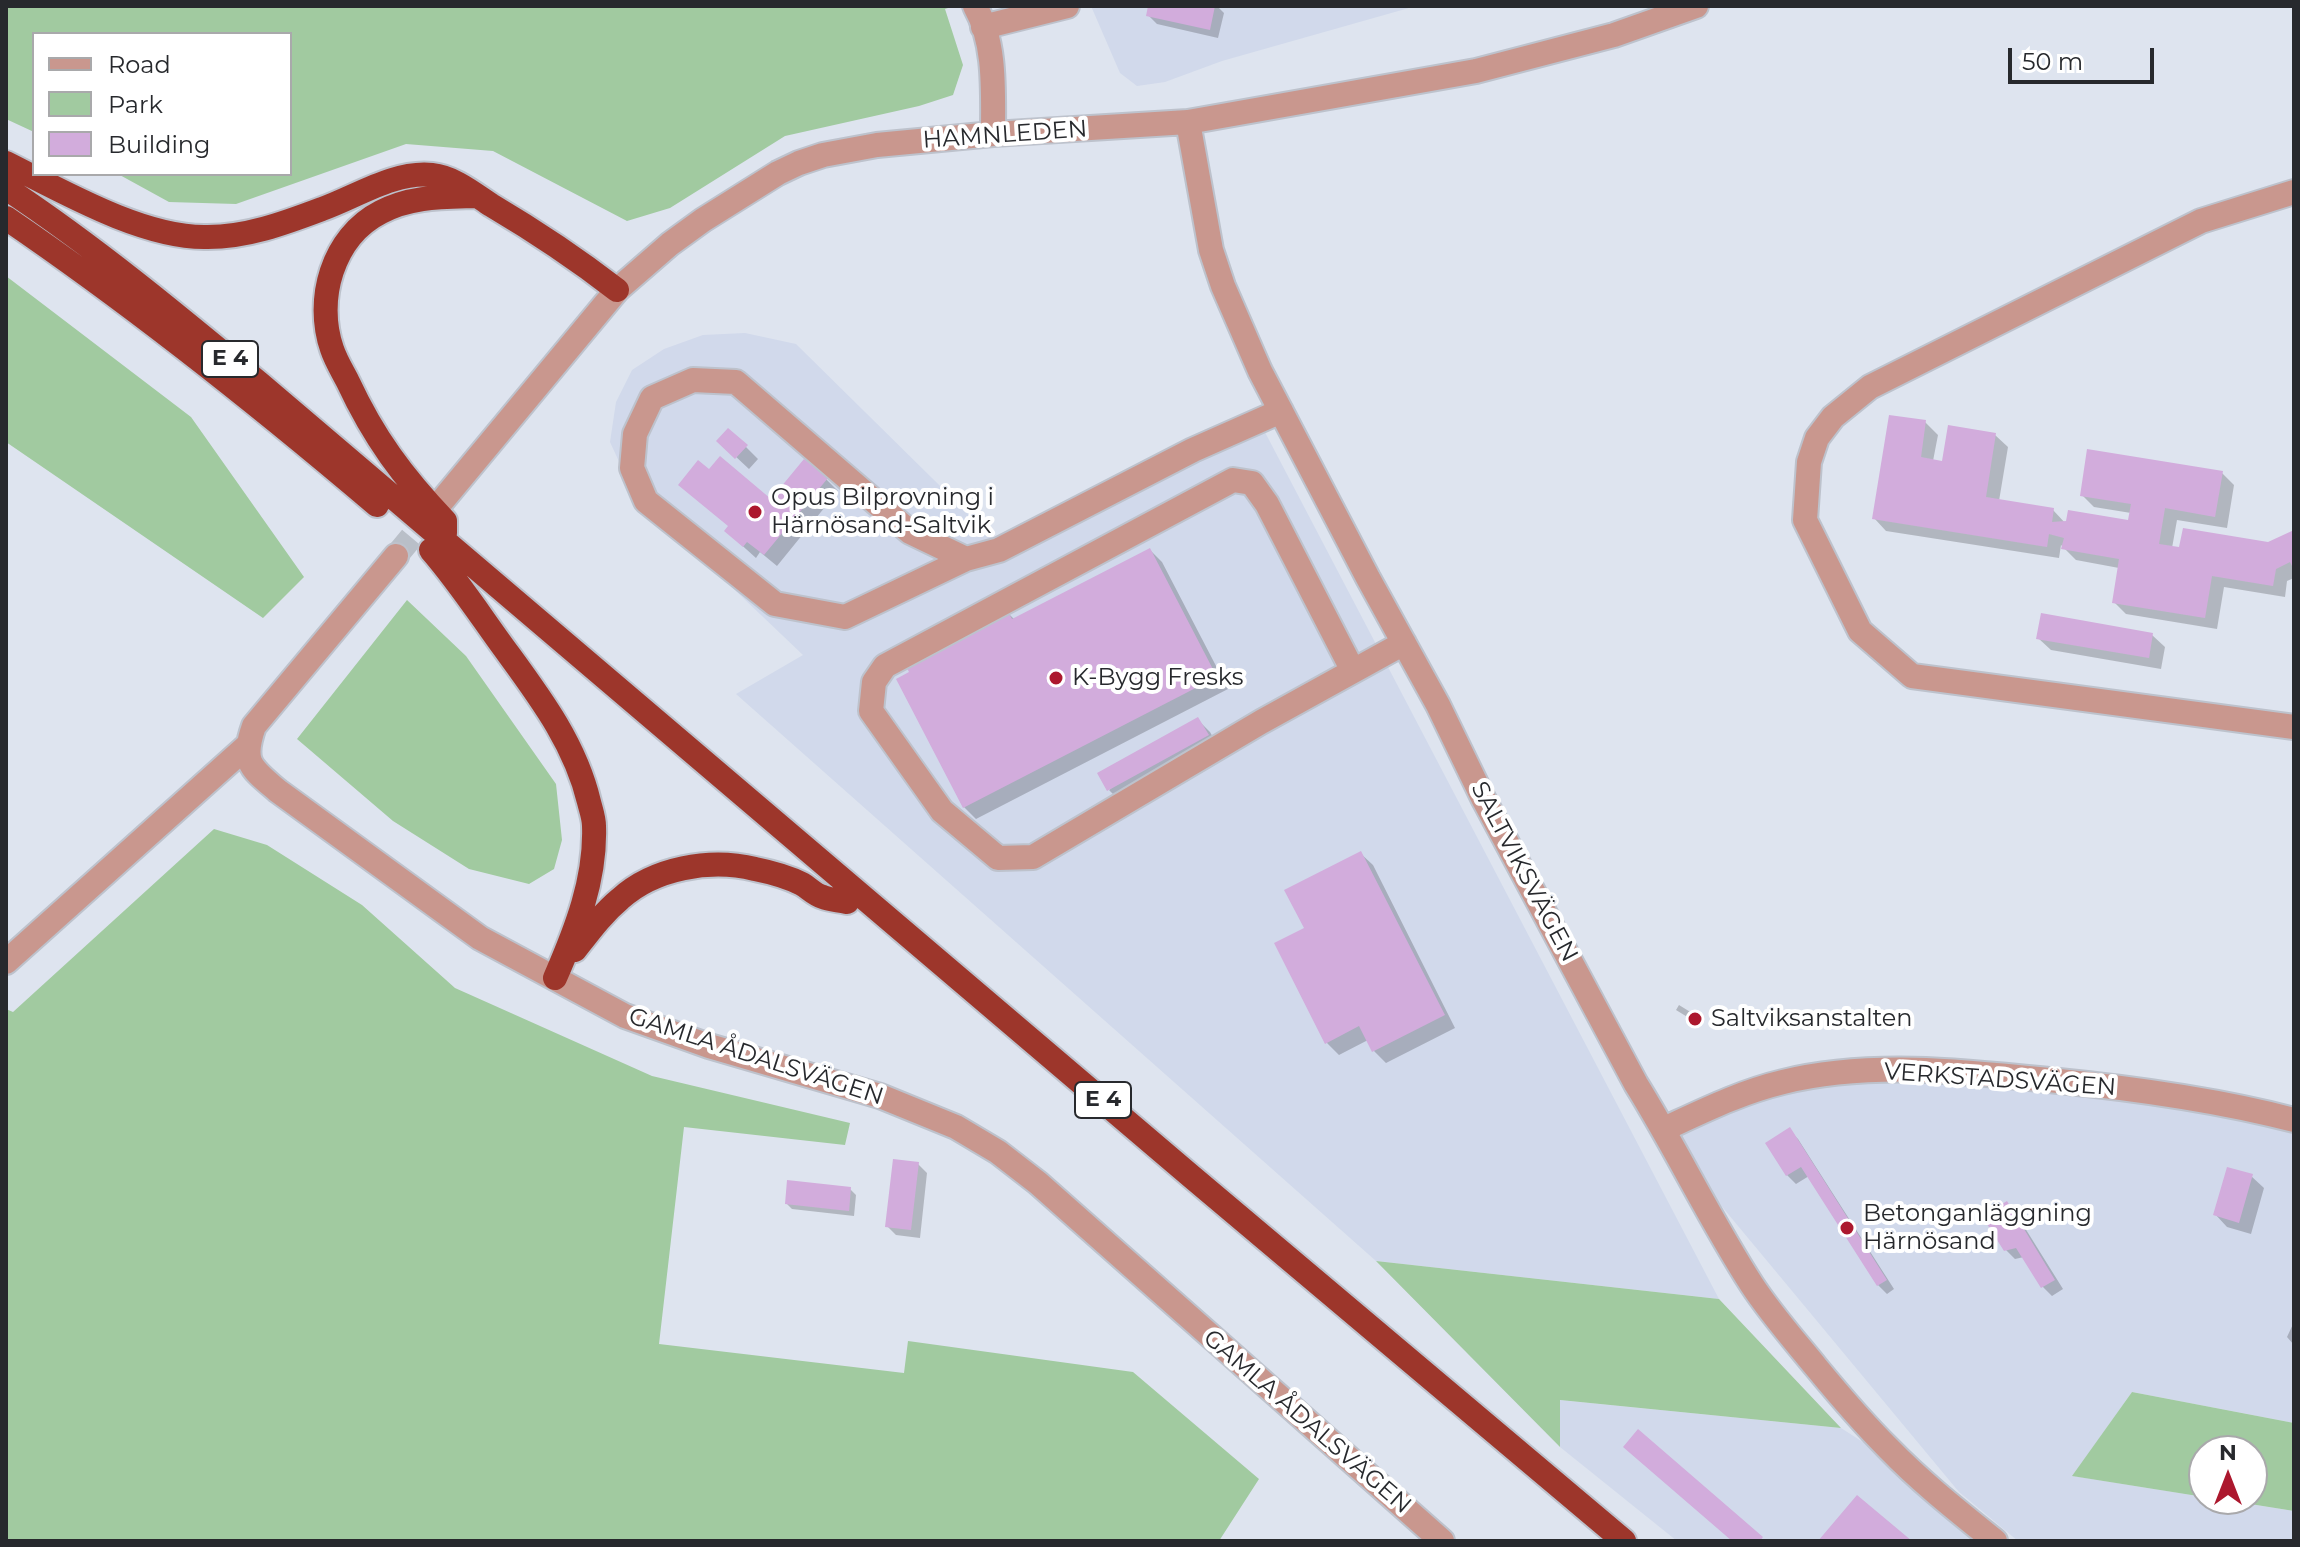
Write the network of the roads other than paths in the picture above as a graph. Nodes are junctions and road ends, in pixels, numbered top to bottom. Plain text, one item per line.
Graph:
1 (1067, 6) edge
2 (1696, 6) edge
3 (979, 16) edge
4 (1188, 122) junction
5 (993, 134) junction
6 (6, 163) edge
7 (6, 188) edge
8 (2294, 192) edge
9 (478, 196) junction
10 (6, 218) edge
11 (617, 290) junction
12 (1281, 411) junction
13 (442, 501) tunnel mouth
14 (438, 546) junction
15 (396, 556) tunnel mouth
16 (966, 559) junction
17 (1404, 643) junction
18 (1352, 669) junction
19 (2294, 727) edge
20 (246, 747) junction
21 (847, 902) junction
22 (6, 962) edge
23 (555, 978) junction
24 (2294, 1120) edge
25 (1664, 1129) junction
26 (1442, 1541) edge
27 (1600, 1541) edge
28 (1624, 1541) edge
29 (1995, 1541) edge

1 - 3 street
2 - 4 street, HAMNLEDEN
3 - 5 street
4 - 5 street, HAMNLEDEN
4 - 12 street, SALTVIKSVÄGEN
5 - 11 street, HAMNLEDEN
6 - 9 highway
7 - 14 highway, E 4
8 - 19 street
9 - 11 highway
9 - 14 highway, E 4
10 - 14 highway, E 4
11 - 13 street, HAMNLEDEN
12 - 16 street
12 - 17 street, SALTVIKSVÄGEN
14 - 21 highway, E 4
14 - 23 highway, E 4
14 - 28 highway, E 4
15 - 20 street
16 - 16 street
17 - 18 street
17 - 25 street, SALTVIKSVÄGEN
18 - 18 street
20 - 22 street
20 - 23 street, GAMLA ÅDALSVÄGEN
21 - 23 highway, E 4
21 - 27 highway, E 4
23 - 26 street, GAMLA ÅDALSVÄGEN
24 - 25 street, VERKSTADSVÄGEN
25 - 29 street, SALTVIKSVÄGEN

